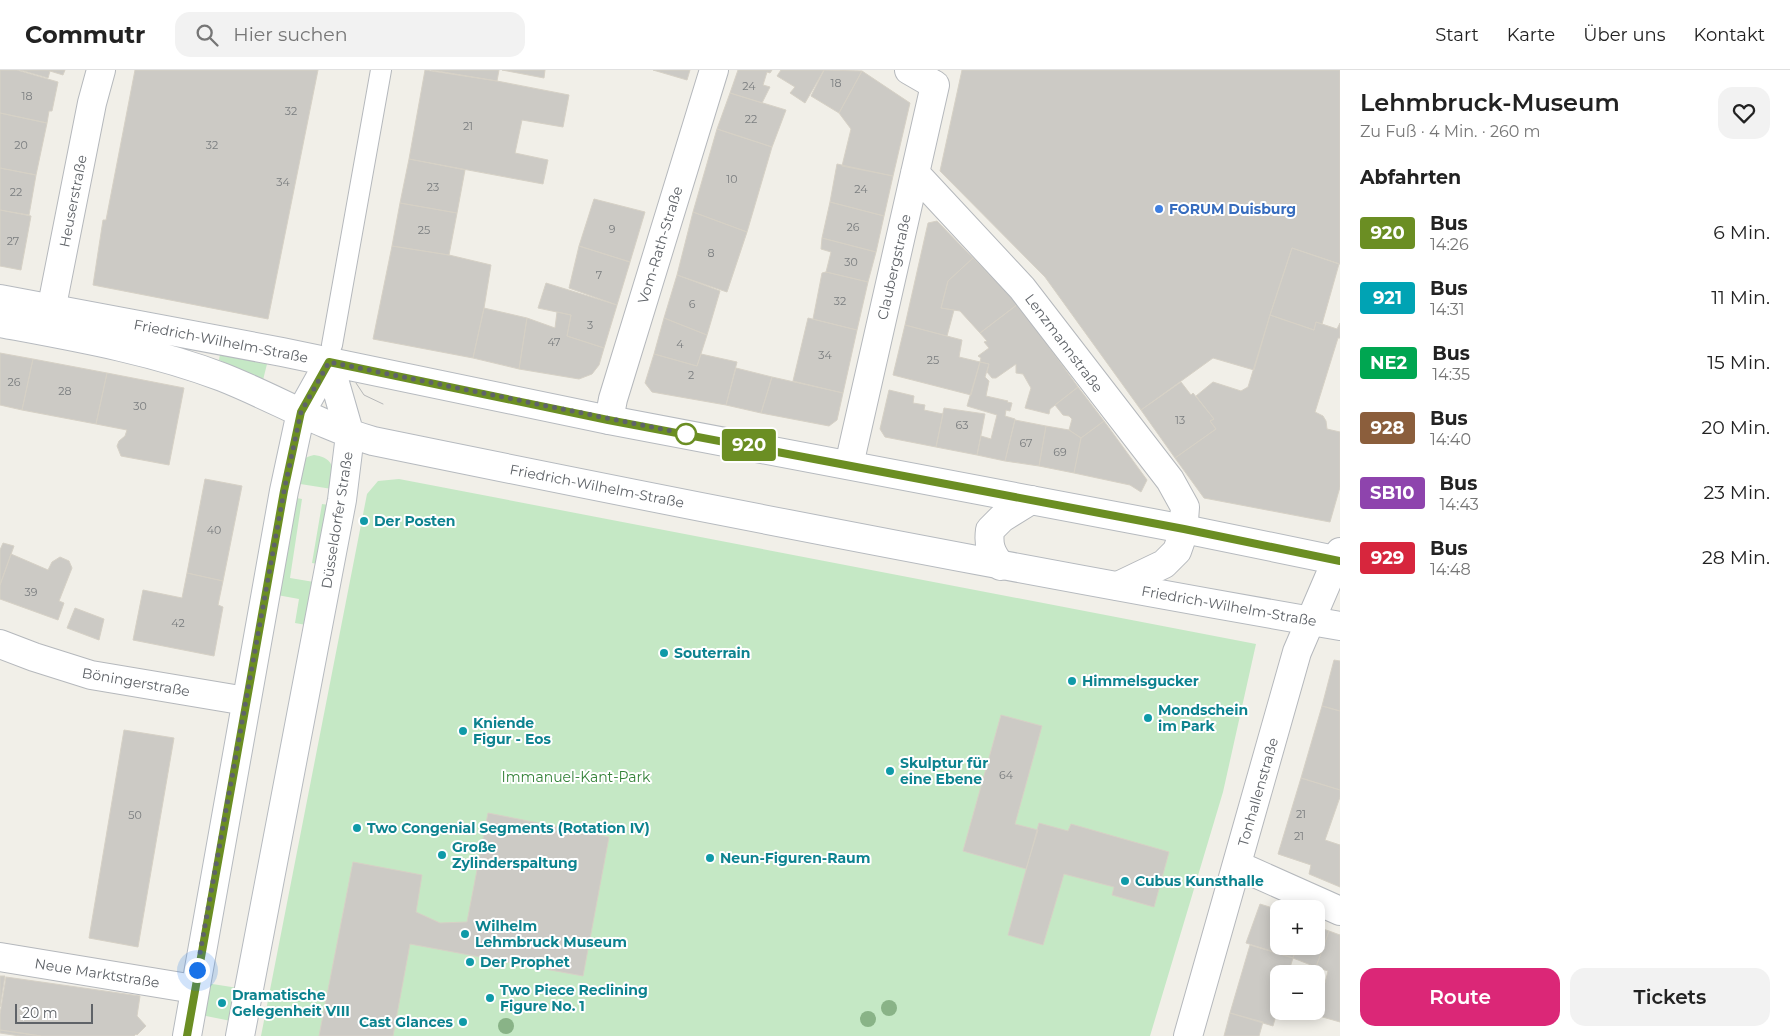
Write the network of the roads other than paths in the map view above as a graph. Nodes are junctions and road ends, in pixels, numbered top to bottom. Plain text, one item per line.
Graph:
1 (101, 70) edge
2 (381, 70) edge
3 (714, 70) edge
4 (908, 70) edge
5 (937, 77) edge
6 (915, 173) junction
7 (0, 299) edge
8 (49, 321) junction
9 (0, 323) edge
10 (331, 354) junction
11 (301, 412) junction
12 (608, 420) junction
13 (350, 434) junction
14 (849, 464) junction
15 (1032, 500) junction
16 (1184, 529) junction
17 (1339, 558) edge
18 (1001, 566) junction
19 (1118, 586) junction
20 (1311, 621) junction
21 (1340, 626) edge
22 (0, 644) edge
23 (246, 701) junction
24 (1237, 865) junction
25 (1340, 911) edge
26 (0, 957) edge
27 (194, 989) junction
28 (187, 1036) edge
29 (240, 1036) edge
30 (1188, 1036) edge

1 - 8 main road, Heuserstraße
2 - 10 street, Düsseldorfer Straße
3 - 12 main road, Vom-Rath-Straße
4 - 5 main road
5 - 6 main road, Claubergstraße
6 - 14 main road, Claubergstraße
6 - 16 main road, Lenzmannstraße
7 - 8 main road, Friedrich-Wilhelm-Straße
8 - 9 main road, Friedrich-Wilhelm-Straße
8 - 10 main road, Friedrich-Wilhelm-Straße
8 - 11 main road, Friedrich-Wilhelm-Straße
10 - 11 main road, Düsseldorfer Straße
10 - 12 main road, Friedrich-Wilhelm-Straße
10 - 13 main road, Düsseldorfer Straße
11 - 13 main road, Friedrich-Wilhelm-Straße
11 - 23 main road, Düsseldorfer Straße
12 - 14 main road, Friedrich-Wilhelm-Straße
13 - 18 main road, Friedrich-Wilhelm-Straße
13 - 29 main road, Düsseldorfer Straße
14 - 15 main road, Friedrich-Wilhelm-Straße
15 - 16 main road, Friedrich-Wilhelm-Straße
15 - 18 main road
16 - 17 main road, Friedrich-Wilhelm-Straße
16 - 19 main road, Friedrich-Wilhelm-Straße
17 - 20 main road, Tonhallenstraße
18 - 19 main road, Friedrich-Wilhelm-Straße
19 - 20 main road, Friedrich-Wilhelm-Straße
20 - 21 main road, Friedrich-Wilhelm-Straße
20 - 24 main road, Tonhallenstraße
22 - 23 main road, Böningerstraße
23 - 27 main road, Düsseldorfer Straße
24 - 25 main road
24 - 30 main road, Tonhallenstraße
26 - 27 main road, Neue Marktstraße
27 - 28 main road, Düsseldorfer Straße

